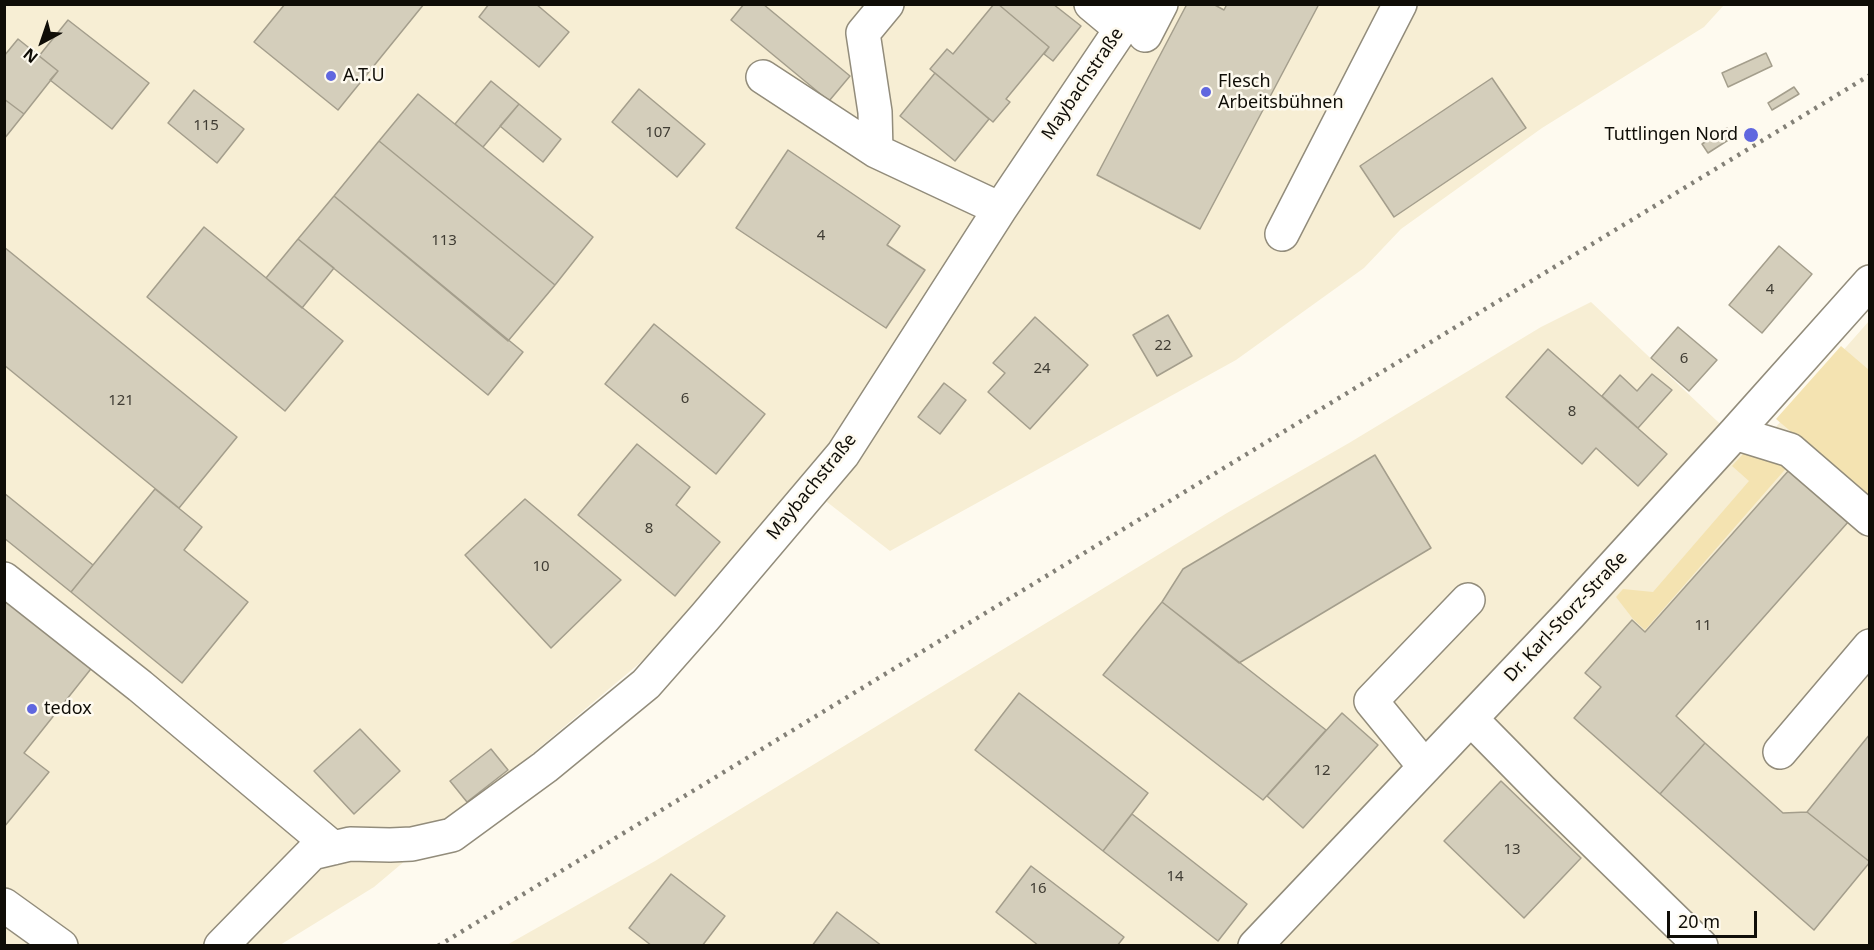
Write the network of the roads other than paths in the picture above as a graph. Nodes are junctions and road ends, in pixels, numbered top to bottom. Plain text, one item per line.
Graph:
1 (887, 4) edge
2 (1091, 4) edge
3 (1161, 4) edge
4 (1400, 4) edge
5 (1133, 23) edge
6 (763, 77) dead end
7 (876, 151) junction
8 (1000, 209) junction
9 (1282, 234) dead end
10 (1869, 282) edge
11 (1735, 433) junction
12 (1869, 519) edge
13 (4, 579) edge
14 (1468, 600) dead end
15 (1869, 646) edge
16 (1470, 719) junction
17 (1780, 753) dead end
18 (1425, 766) junction
19 (333, 848) junction
20 (4, 905) edge
21 (61, 945) edge
22 (221, 945) edge
23 (1255, 945) edge
24 (1701, 945) edge

1 - 7 street
2 - 5 street
3 - 5 street, Maybachstraße
4 - 9 street
5 - 8 street, Maybachstraße
6 - 7 street
7 - 8 street
8 - 19 street, Maybachstraße
10 - 11 street, Dr. Karl-Storz-Straße
11 - 12 street
11 - 16 street, Dr. Karl-Storz-Straße
13 - 19 street
14 - 18 street
15 - 17 street
16 - 18 street, Dr. Karl-Storz-Straße
16 - 24 street
18 - 23 street, Dr. Karl-Storz-Straße
19 - 22 street, Maybachstraße
20 - 21 street

